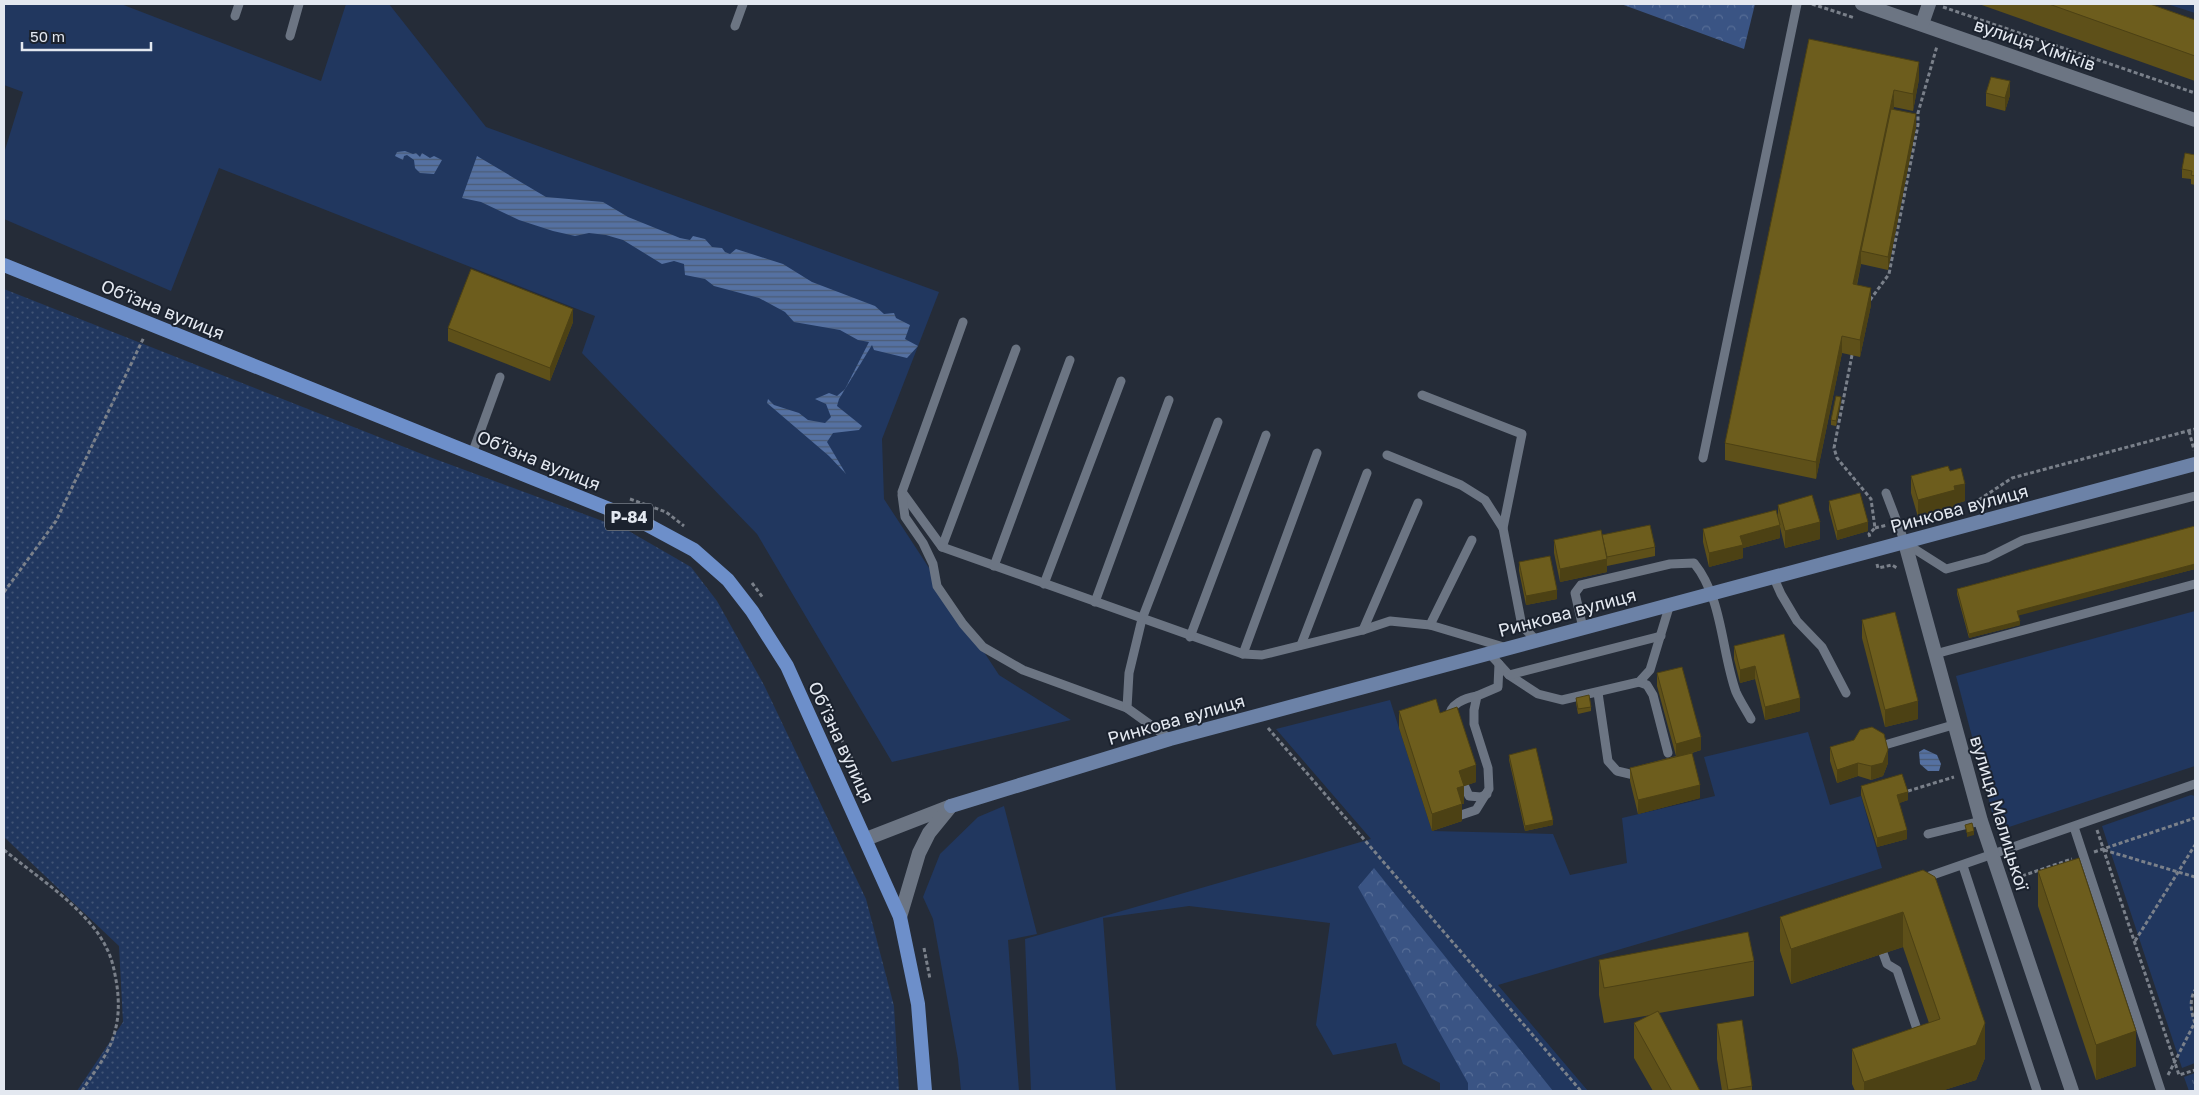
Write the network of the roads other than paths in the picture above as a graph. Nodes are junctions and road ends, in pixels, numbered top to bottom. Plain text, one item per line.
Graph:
1 (239, 4) edge
2 (300, 4) edge
3 (743, 4) edge
4 (1797, 4) edge
5 (1862, 4) edge
6 (1936, 5) edge
7 (235, 16) dead end
8 (1922, 24) junction
9 (735, 26) dead end
10 (290, 36) dead end
11 (2195, 120) edge
12 (4, 265) edge
13 (963, 322) dead end
14 (1016, 349) dead end
15 (1070, 360) dead end
16 (500, 377) dead end
17 (1121, 381) dead end
18 (1422, 395) dead end
19 (1169, 400) dead end
20 (1218, 422) dead end
21 (1266, 435) dead end
22 (1317, 453) dead end
23 (472, 454) junction
24 (1387, 455) dead end
25 (1703, 458) dead end
26 (2195, 464) edge
27 (1367, 473) dead end
28 (902, 492) junction
29 (1886, 493) dead end
30 (2195, 496) edge
31 (1418, 503) dead end
32 (1503, 528) junction
33 (1472, 540) dead end
34 (1904, 543) junction
35 (942, 547) junction
36 (994, 566) junction
37 (1773, 576) junction
38 (1044, 584) junction
39 (2195, 584) edge
40 (1712, 593) junction
41 (1095, 602) junction
42 (1670, 604) junction
43 (1142, 619) junction
44 (1430, 625) junction
45 (1583, 628) junction
46 (1363, 630) junction
47 (1661, 636) junction
48 (1190, 637) junction
49 (1536, 640) junction
50 (1301, 645) junction
51 (1508, 648) junction
52 (1489, 653) junction
53 (1242, 654) junction
54 (1935, 654) junction
55 (1499, 664) junction
56 (1650, 670) junction
57 (1509, 676) junction
58 (1639, 682) junction
59 (1598, 693) junction
60 (1846, 693) dead end
61 (1653, 695) junction
62 (1477, 696) junction
63 (1127, 708) junction
64 (1751, 719) dead end
65 (1953, 725) junction
66 (1448, 726) edge
67 (1170, 739) junction
68 (1888, 744) edge
69 (1668, 753) dead end
70 (1634, 776) edge
71 (2195, 784) edge
72 (1465, 787) edge
73 (1487, 794) junction
74 (951, 806) junction
75 (1461, 815) edge
76 (1981, 821) junction
77 (2074, 827) junction
78 (1928, 834) dead end
79 (866, 839) junction
80 (1992, 856) junction
81 (1963, 866) junction
82 (1908, 884) edge
83 (900, 917) junction
84 (1883, 954) dead end
85 (1916, 1049) edge
86 (925, 1091) edge
87 (2037, 1091) edge
88 (2072, 1091) edge
89 (2161, 1091) edge

1 - 7 lane
2 - 10 lane
3 - 9 lane
4 - 25 lane
5 - 8 street, вулиця Хіміків
6 - 8 street
8 - 11 street, вулиця Хіміків
12 - 23 main road, Обʼїзна вулиця / Р-84
13 - 28 lane
14 - 35 lane
15 - 36 lane
16 - 23 lane
17 - 38 lane
18 - 32 lane
19 - 41 lane
20 - 43 lane
21 - 48 lane
22 - 53 lane
23 - 79 main road, Обʼїзна вулиця / Р-84
24 - 32 lane
26 - 34 main road, Ринкова вулиця
27 - 50 lane
28 - 35 lane
28 - 63 lane
29 - 34 lane
30 - 34 lane
31 - 46 lane
32 - 49 lane
33 - 44 lane
34 - 37 main road, Ринкова вулиця
34 - 54 street, вулиця Малицької
35 - 36 lane
36 - 38 lane
37 - 40 main road, Ринкова вулиця
37 - 60 lane
38 - 41 lane
39 - 54 lane
40 - 42 main road, Ринкова вулиця
40 - 45 lane
40 - 64 lane
41 - 43 lane
42 - 45 main road, Ринкова вулиця
42 - 47 lane
43 - 48 lane
43 - 63 lane
44 - 46 lane
44 - 51 lane
45 - 49 main road, Ринкова вулиця
46 - 50 lane
47 - 56 lane
47 - 57 lane
48 - 53 lane
49 - 51 main road, Ринкова вулиця
50 - 53 lane
51 - 52 main road, Ринкова вулиця
52 - 55 lane
52 - 67 main road, Ринкова вулиця
54 - 65 street, вулиця Малицької
55 - 57 lane
55 - 62 lane
56 - 58 lane
56 - 61 lane
57 - 59 lane
58 - 59 lane
58 - 61 lane
59 - 70 lane
61 - 69 lane
62 - 66 lane
62 - 73 lane
63 - 67 lane
65 - 68 lane
65 - 76 street, вулиця Малицької
67 - 74 main road, Ринкова вулиця
71 - 77 lane
72 - 73 lane
73 - 75 lane
74 - 79 street, Ринкова вулиця
74 - 83 street
76 - 78 lane
76 - 80 street, вулиця Малицької
77 - 80 lane
77 - 89 lane
79 - 83 main road, Обʼїзна вулиця / Р-84
80 - 81 lane
80 - 88 street, вулиця Малицької
81 - 82 lane
81 - 87 lane
83 - 86 main road, Обʼїзна вулиця / Р-84
84 - 85 lane

